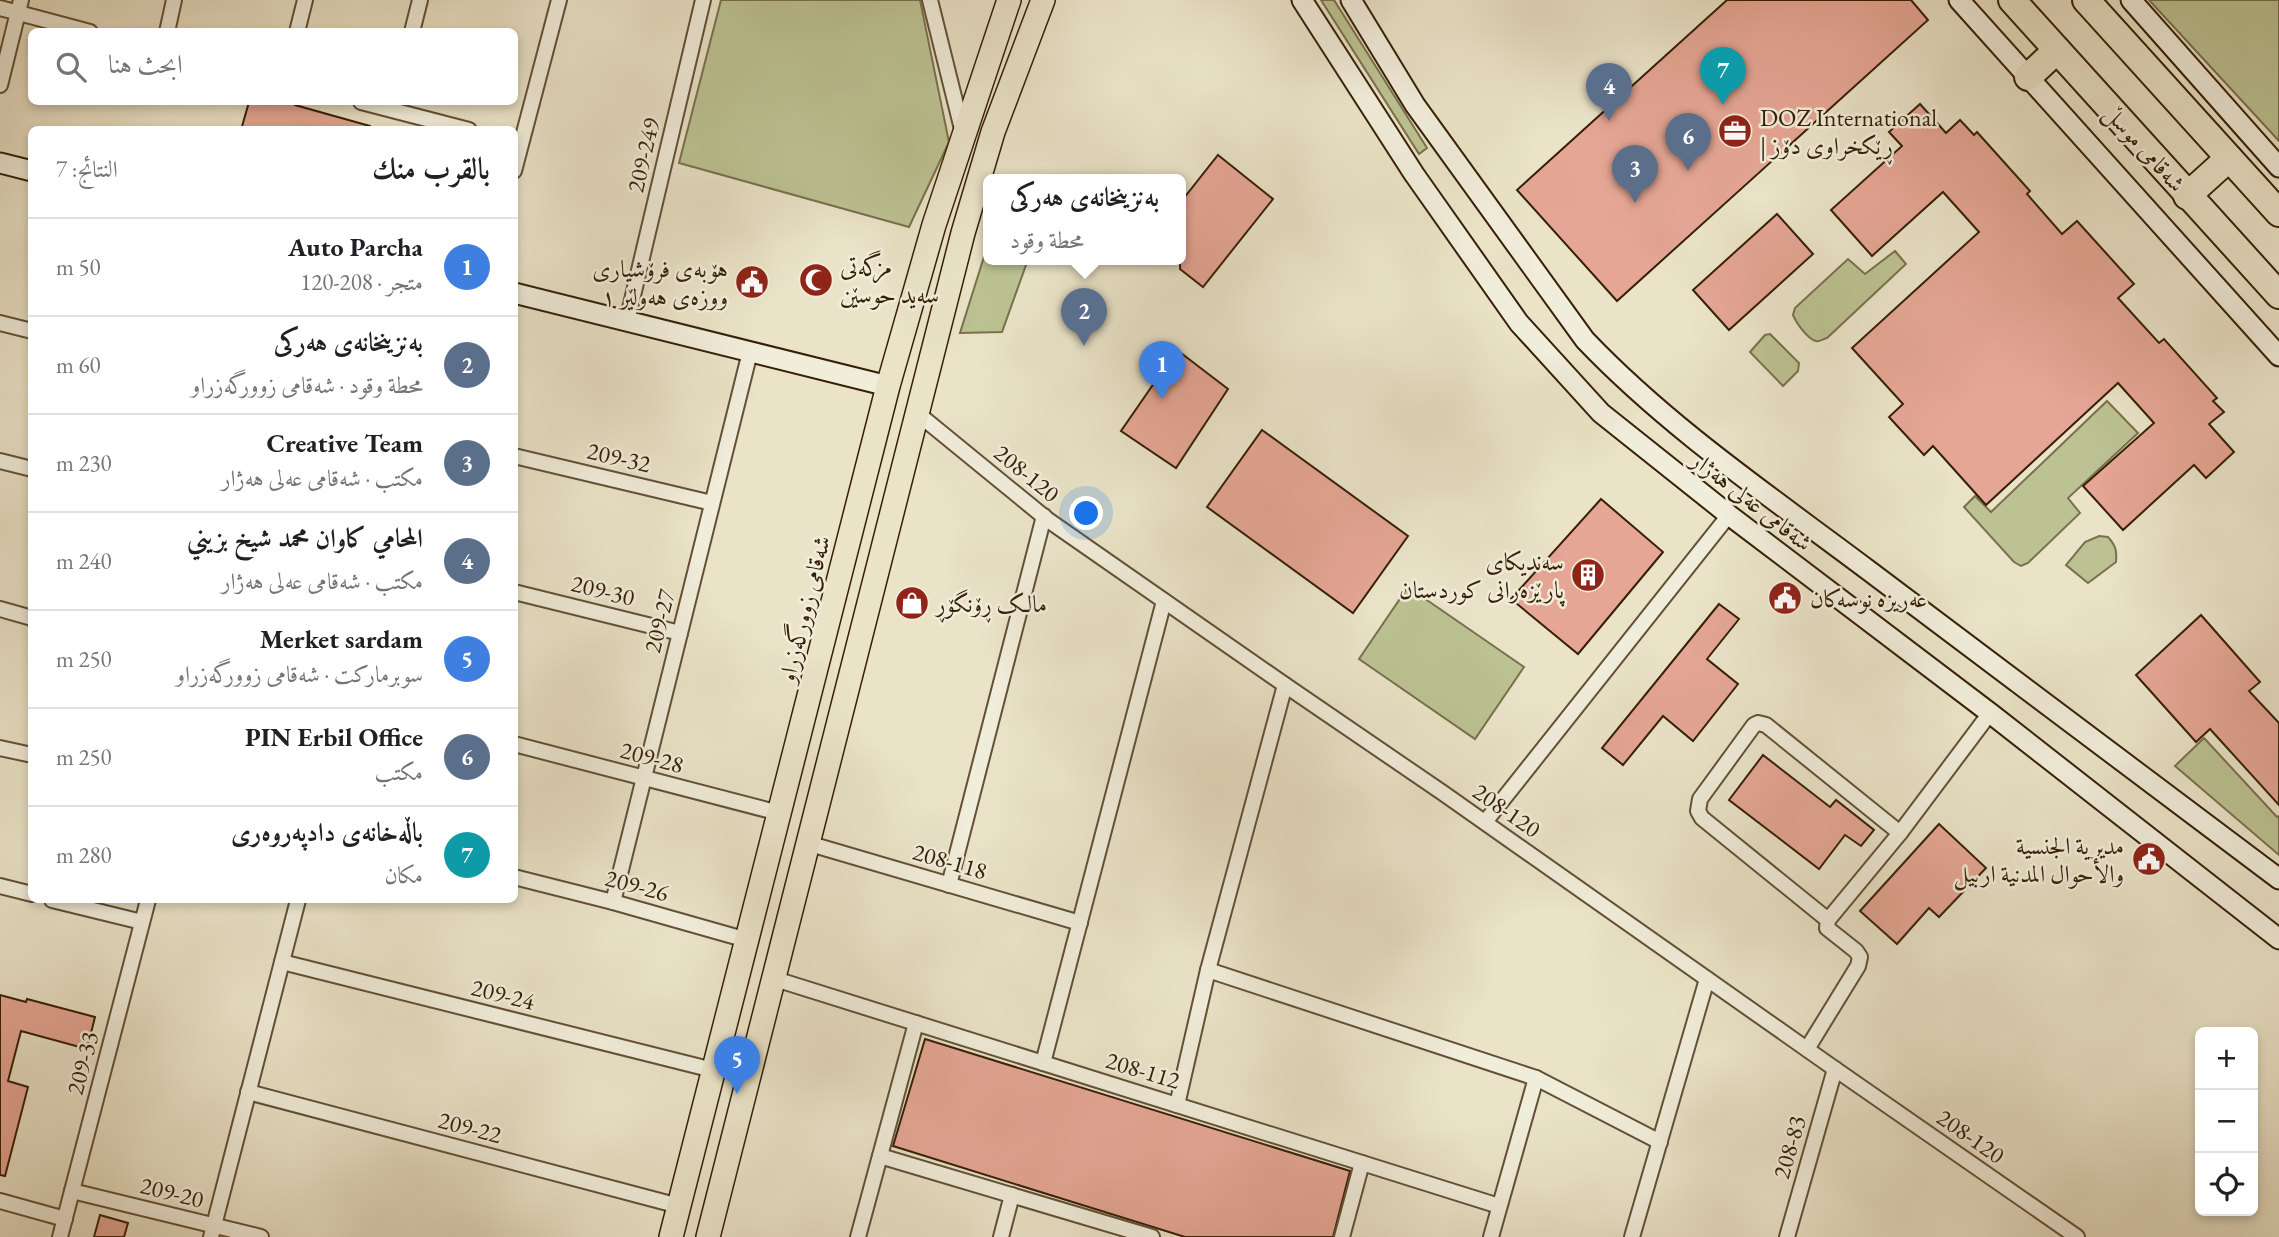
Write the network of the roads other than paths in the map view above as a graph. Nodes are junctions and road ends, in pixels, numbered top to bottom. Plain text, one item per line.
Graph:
1 (174, 0) edge
2 (305, 0) edge
3 (419, 0) edge
4 (559, 0) edge
5 (703, 0) edge
6 (930, 0) edge
7 (1009, 0) edge
8 (1043, 0) edge
9 (1302, 0) edge
10 (1351, 0) edge
11 (1959, 0) edge
12 (2012, 0) edge
13 (2085, 0) edge
14 (2131, 0) edge
15 (19, 6) edge
16 (0, 8) edge
17 (79, 28) edge
18 (168, 28) edge
19 (298, 28) edge
20 (413, 28) edge
21 (2057, 50) junction
22 (2028, 78) junction
23 (0, 86) edge
24 (394, 106) edge
25 (456, 126) edge
26 (963, 135) junction
27 (518, 142) edge
28 (2229, 158) junction
29 (0, 163) edge
30 (2279, 167) edge
31 (28, 170) edge
32 (2187, 196) junction
33 (2279, 213) edge
34 (518, 294) edge
35 (2279, 295) edge
36 (626, 321) junction
37 (0, 323) edge
38 (28, 330) edge
39 (750, 352) junction
40 (2279, 356) edge
41 (888, 386) junction
42 (917, 413) junction
43 (518, 457) edge
44 (0, 461) edge
45 (28, 468) edge
46 (712, 503) junction
47 (1729, 515) junction
48 (1044, 516) junction
49 (518, 593) edge
50 (1164, 601) junction
51 (0, 609) edge
52 (28, 617) edge
53 (680, 633) junction
54 (1285, 685) junction
55 (1990, 713) junction
56 (518, 745) edge
57 (0, 748) edge
58 (28, 754) edge
59 (643, 778) junction
60 (779, 813) junction
61 (1485, 822) junction
62 (1900, 833) junction
63 (807, 843) junction
64 (518, 878) edge
65 (2279, 879) edge
66 (949, 884) junction
67 (0, 886) edge
68 (28, 893) edge
69 (612, 902) junction
70 (64, 903) edge
71 (147, 903) edge
72 (297, 903) edge
73 (1828, 920) junction
74 (142, 922) junction
75 (1080, 923) junction
76 (2279, 939) edge
77 (747, 940) junction
78 (282, 962) junction
79 (1209, 970) junction
80 (772, 978) junction
81 (1707, 979) junction
82 (916, 1023) junction
83 (1807, 1049) junction
84 (1043, 1063) junction
85 (1835, 1069) junction
86 (713, 1070) junction
87 (1536, 1078) junction
88 (248, 1092) junction
89 (1177, 1105) junction
90 (1660, 1142) junction
91 (880, 1156) junction
92 (1362, 1163) junction
93 (72, 1191) junction
94 (1012, 1195) junction
95 (0, 1201) edge
96 (679, 1206) junction
97 (1499, 1206) junction
98 (65, 1219) junction
99 (213, 1231) edge
100 (60, 1237) edge
101 (261, 1237) edge
102 (671, 1237) edge
103 (708, 1237) edge
104 (858, 1237) edge
105 (1001, 1237) edge
106 (1152, 1237) edge
107 (1342, 1237) edge
108 (1490, 1237) edge
109 (1632, 1237) edge
110 (1787, 1237) edge
111 (2077, 1237) edge

1 - 18 street
2 - 19 street
3 - 20 street
4 - 27 street
5 - 36 street, 209-249
6 - 26 street
7 - 26 main road, شەقامی زوورگەزراو
8 - 42 main road
9 - 47 main road, شەقامی عەلی هەژار
10 - 65 main road, شەقامی عەلی هەژار
11 - 22 main road
12 - 21 highway, شەقامی موسڵ
13 - 28 highway
14 - 30 main road
15 - 16 street
15 - 17 street
15 - 23 street
21 - 22 highway
21 - 32 highway, شەقامی موسڵ
22 - 40 main road
24 - 25 street
26 - 41 main road, شەقامی زوورگەزراو
28 - 32 highway
28 - 33 highway
29 - 31 main road
32 - 35 highway, شەقامی موسڵ
34 - 36 main road
36 - 39 main road
37 - 38 street
39 - 41 main road
39 - 46 street, 209-27
41 - 60 main road, شەقامی زوورگەزراو
42 - 48 street, 208-120
42 - 63 main road
43 - 46 street, 209-32
44 - 45 street
46 - 53 street, 209-27
47 - 55 main road, شەقامی عەلی هەژار
47 - 61 street
48 - 50 street, 208-120
48 - 66 street
49 - 53 street, 209-30
50 - 54 street, 208-120
50 - 75 street
51 - 52 street
53 - 59 street, 209-27
54 - 61 street, 208-120
54 - 79 street
55 - 62 street
55 - 76 main road, شەقامی عەلی هەژار
56 - 59 street, 209-28
57 - 58 street
59 - 60 street, 209-28
59 - 69 street, 209-27
60 - 77 main road, شەقامی زوورگەزراو
61 - 81 street, 208-120
62 - 73 street
62 - 73 street
63 - 66 street, 208-118
63 - 80 main road
64 - 69 street, 209-26
66 - 75 street, 208-118
67 - 68 street
69 - 77 street, 209-26
70 - 74 street
71 - 74 street, 209-33
72 - 78 street
73 - 83 street
74 - 93 street, 209-33
75 - 84 street
77 - 86 main road, شەقامی زوورگەزراو
78 - 86 street, 209-24
78 - 88 street
79 - 87 street
79 - 89 street
80 - 82 street, 208-112
80 - 103 main road
81 - 83 street, 208-120
81 - 90 street
82 - 84 street, 208-112
82 - 91 street
83 - 85 street, 208-120
84 - 89 street, 208-112
85 - 110 street, 208-83
85 - 111 street, 208-120
86 - 96 main road, شەقامی زوورگەزراو
87 - 90 street
87 - 97 street
88 - 96 street, 209-22
88 - 99 street
89 - 92 street, 208-112
90 - 109 street
91 - 94 street
91 - 104 street
92 - 97 street, 208-112
92 - 107 street
93 - 98 street, 209-33
93 - 99 street, 209-20
94 - 105 street
94 - 106 street
95 - 98 street
96 - 102 main road, شەقامی زوورگەزراو
97 - 108 street
98 - 100 street, 209-33
99 - 101 street, 209-20

